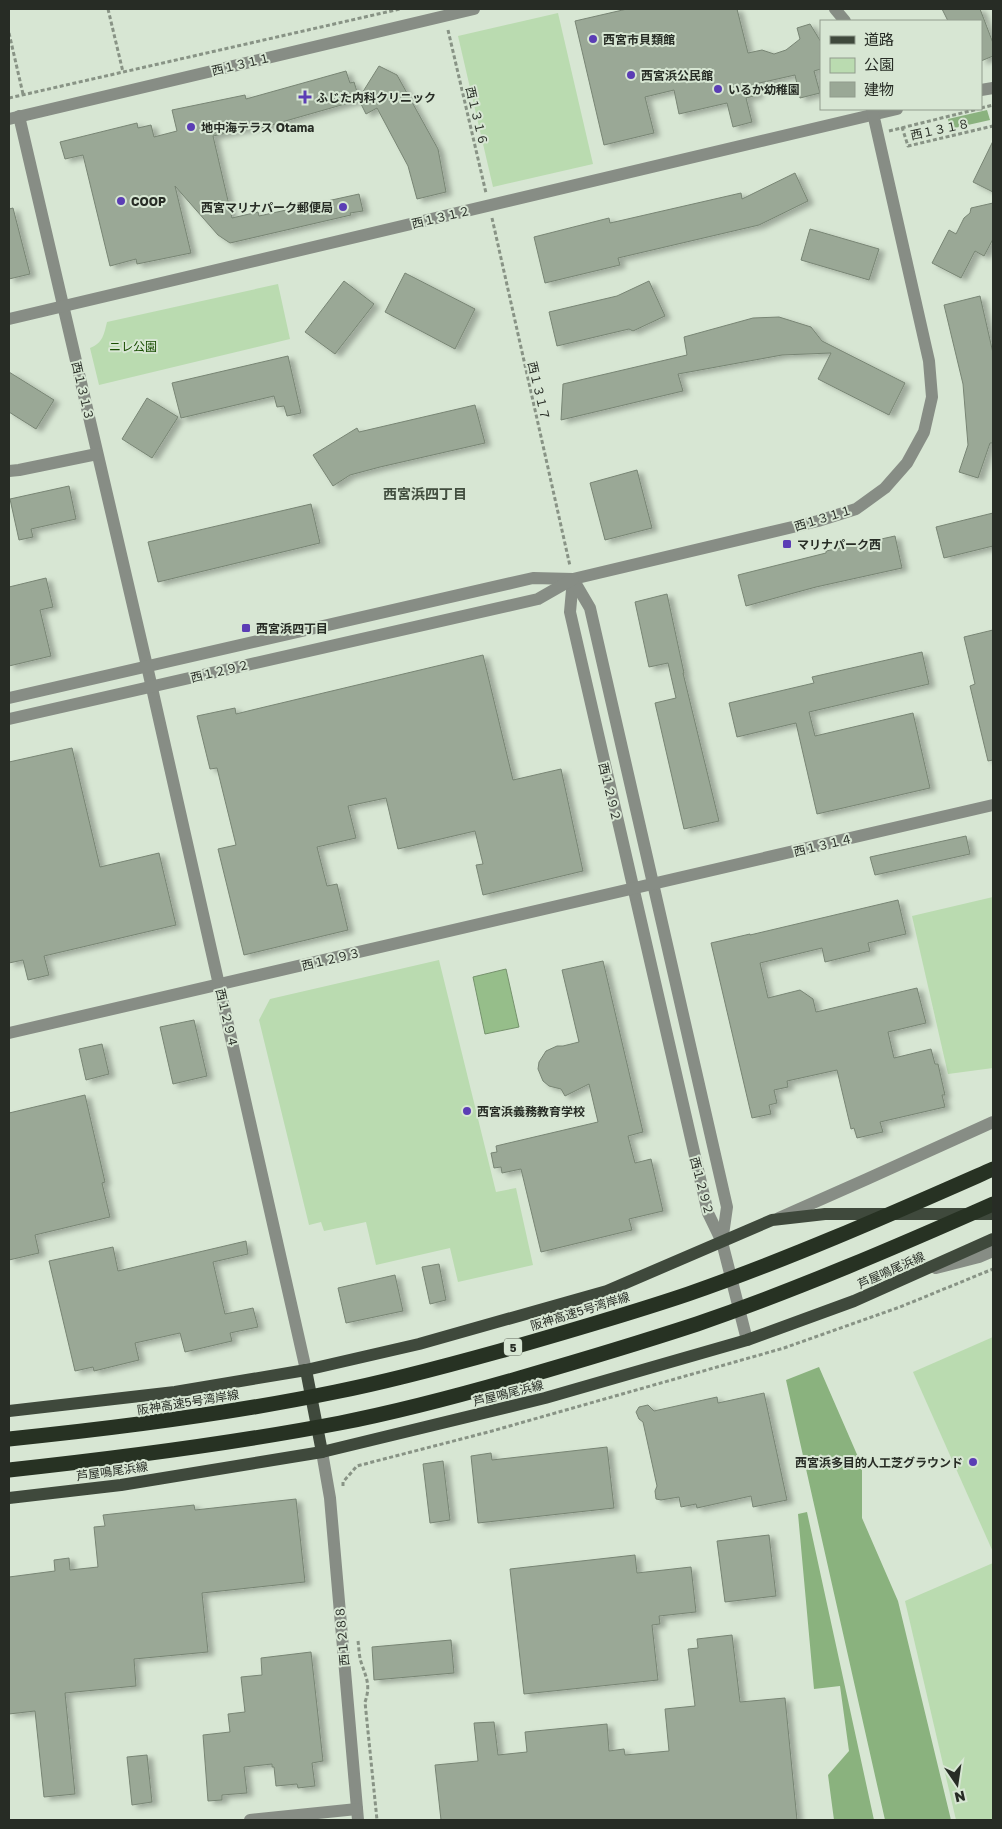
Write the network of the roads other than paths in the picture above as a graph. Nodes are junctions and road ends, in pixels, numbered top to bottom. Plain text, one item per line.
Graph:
1 (474, 9) edge
2 (835, 9) edge
3 (843, 20) edge
4 (873, 111) edge
5 (14, 118) edge
6 (63, 306) junction
7 (9, 319) edge
8 (97, 454) junction
9 (9, 471) edge
10 (572, 579) junction
11 (147, 666) junction
12 (151, 687) junction
13 (9, 698) edge
14 (9, 719) edge
15 (993, 805) edge
16 (653, 885) junction
17 (632, 890) junction
18 (219, 985) junction
19 (9, 1033) edge
20 (993, 1122) edge
21 (993, 1169) edge
22 (993, 1204) edge
23 (993, 1214) edge
24 (772, 1220) junction
25 (993, 1239) edge
26 (722, 1242) junction
27 (993, 1250) edge
28 (920, 1273) junction
29 (747, 1340) junction
30 (306, 1370) junction
31 (9, 1411) edge
32 (9, 1438) edge
33 (322, 1452) junction
34 (9, 1470) edge
35 (9, 1498) edge
36 (358, 1815) edge
37 (250, 1820) edge

1 - 5 street, 西１３１１
2 - 3 street
4 - 6 street, 西１３１２
4 - 10 street, 西１３１１
5 - 6 street, 西１３１３
6 - 7 street, 西１３１２
6 - 8 street, 西１３１３
8 - 9 street
8 - 11 street, 西１３１３
10 - 11 street, 西１２９２
10 - 12 street, 西１２９２
10 - 16 street, 西１２９２
10 - 17 street, 西１２９２
11 - 12 street, 西１２９４
11 - 13 street, 西１２９２
12 - 14 street, 西１２９２
12 - 18 street, 西１２９４
15 - 16 street, 西１３１４
16 - 17 street, 西１２９３
16 - 26 street, 西１２９２
17 - 18 street, 西１２９３
17 - 26 street, 西１２９２
18 - 19 street, 西１２９３
18 - 30 street, 西１２９４
20 - 24 street
21 - 32 highway, 阪神高速5号湾岸線 / 5, bridge
22 - 34 highway, bridge
23 - 24 main road
24 - 26 main road
25 - 28 main road, 芦屋鳴尾浜線
26 - 29 street
26 - 30 main road
27 - 28 street
28 - 29 main road, 芦屋鳴尾浜線
29 - 33 main road, 芦屋鳴尾浜線
30 - 31 main road
30 - 33 main road
33 - 35 main road, 芦屋鳴尾浜線
33 - 36 street, 西１２８８
36 - 37 street

